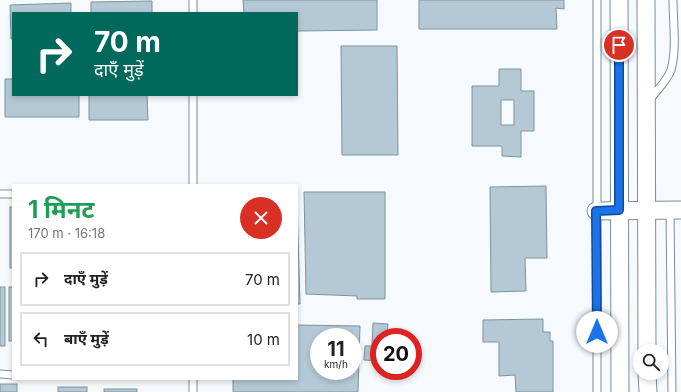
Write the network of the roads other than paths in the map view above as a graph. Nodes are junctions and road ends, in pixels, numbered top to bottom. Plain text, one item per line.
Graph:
1 (193, 0) edge
2 (597, 0) edge
3 (619, 0) edge
4 (646, 0) edge
5 (673, 0) edge
6 (193, 12) edge
7 (193, 96) edge
8 (646, 104) junction
9 (193, 184) edge
10 (0, 194) edge
11 (12, 194) edge
12 (619, 210) junction
13 (647, 210) junction
14 (676, 210) edge
15 (596, 211) junction
16 (647, 344) edge
17 (0, 374) edge
18 (12, 374) edge
19 (193, 380) edge
20 (648, 380) edge
21 (193, 392) edge
22 (597, 392) edge
23 (620, 392) edge
24 (648, 392) edge
25 (672, 392) edge

1 - 6 lane
2 - 15 lane
3 - 12 street
4 - 8 street
5 - 8 lane
7 - 9 lane
8 - 13 street
10 - 11 lane
12 - 13 street
12 - 15 street
12 - 23 street
13 - 14 street
13 - 16 street
14 - 25 lane
15 - 22 lane
17 - 18 lane
19 - 21 lane
20 - 24 street

